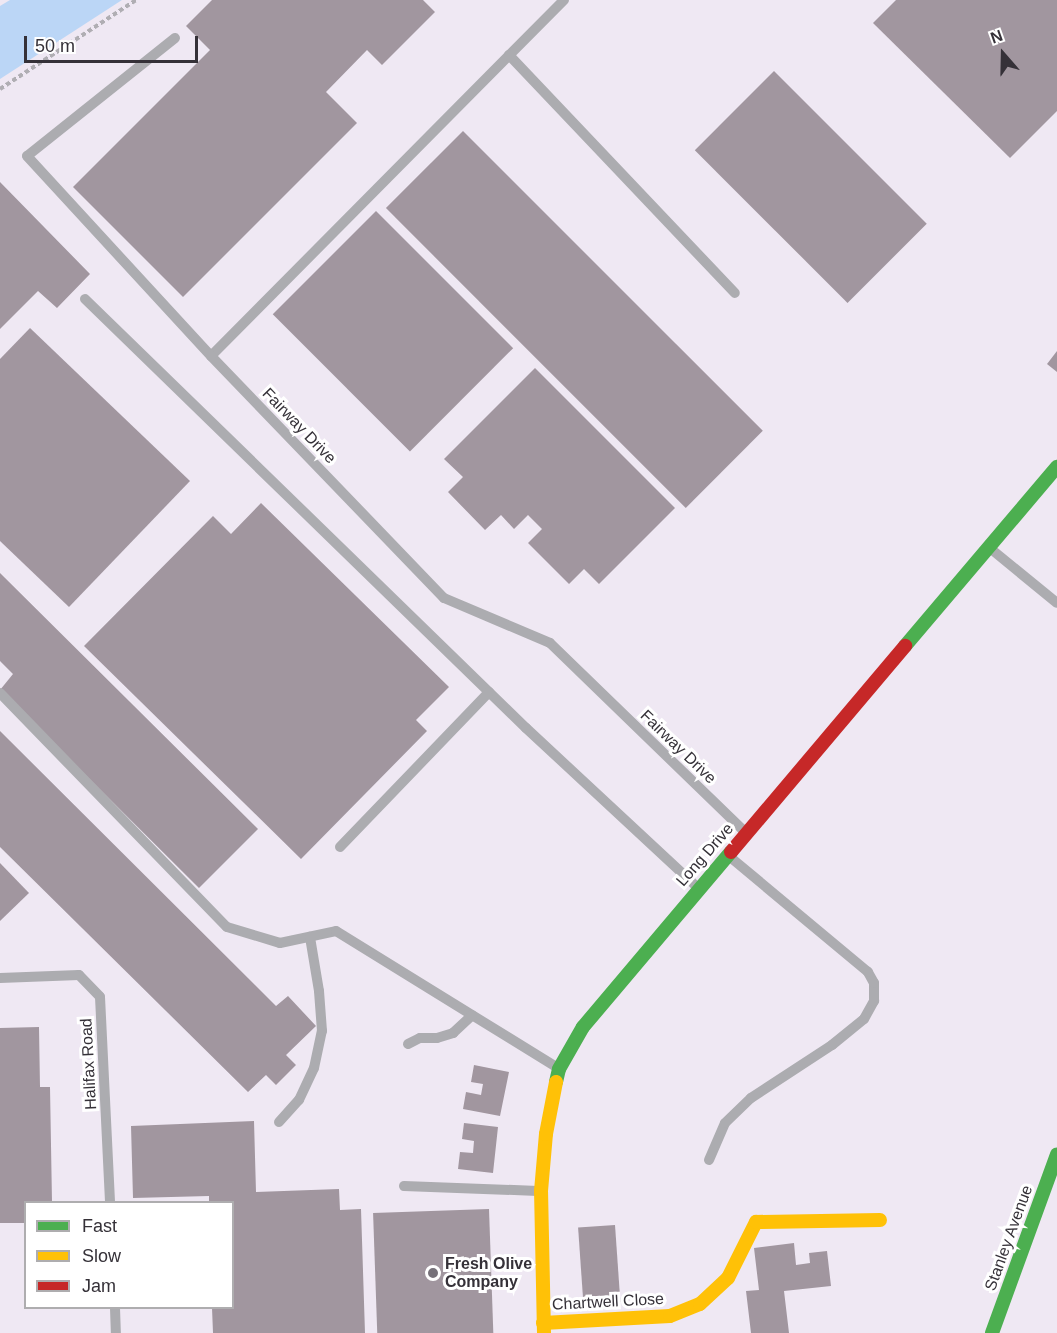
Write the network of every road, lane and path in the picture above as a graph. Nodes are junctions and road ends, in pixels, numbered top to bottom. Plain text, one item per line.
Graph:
1 (136, 0) edge
2 (564, 0) edge
3 (175, 38) dead end
4 (509, 55) junction
5 (0, 89) edge
6 (735, 293) dead end
7 (85, 299) dead end
8 (211, 356) junction
9 (1057, 466) edge
10 (989, 547) junction
11 (1057, 603) edge
12 (489, 692) junction
13 (0, 693) edge
14 (746, 834) junction
15 (340, 847) dead end
16 (728, 855) junction
17 (698, 888) junction
18 (310, 937) junction
19 (0, 978) edge
20 (472, 1015) junction
21 (408, 1044) dead end
22 (559, 1069) junction
23 (279, 1122) dead end
24 (1057, 1154) edge
25 (709, 1160) dead end
26 (404, 1186) dead end
27 (541, 1191) junction
28 (110, 1201) edge
29 (880, 1220) dead end
30 (115, 1309) edge
31 (670, 1316) junction
32 (543, 1328) edge
33 (672, 1331) dead end
34 (116, 1333) edge
35 (992, 1333) edge

1 - 5 path
2 - 4 lane
3 - 8 lane, Fairway Drive
4 - 6 lane
4 - 8 lane
7 - 12 lane
8 - 14 lane, Fairway Drive
9 - 10 street, Long Drive
10 - 11 lane
10 - 14 street, Long Drive
12 - 15 lane
12 - 17 lane
13 - 18 lane
14 - 16 street, Long Drive
16 - 17 street, Long Drive
16 - 25 lane
17 - 22 street, Long Drive
18 - 20 lane
18 - 23 lane
19 - 28 lane, Halifax Road
20 - 21 lane
20 - 22 lane
22 - 27 street, Long Drive
24 - 35 street, Stanley Avenue
26 - 27 lane
27 - 32 street, Long Drive
29 - 31 street, Chartwell Close
30 - 34 lane
31 - 32 street, Chartwell Close
31 - 33 lane

